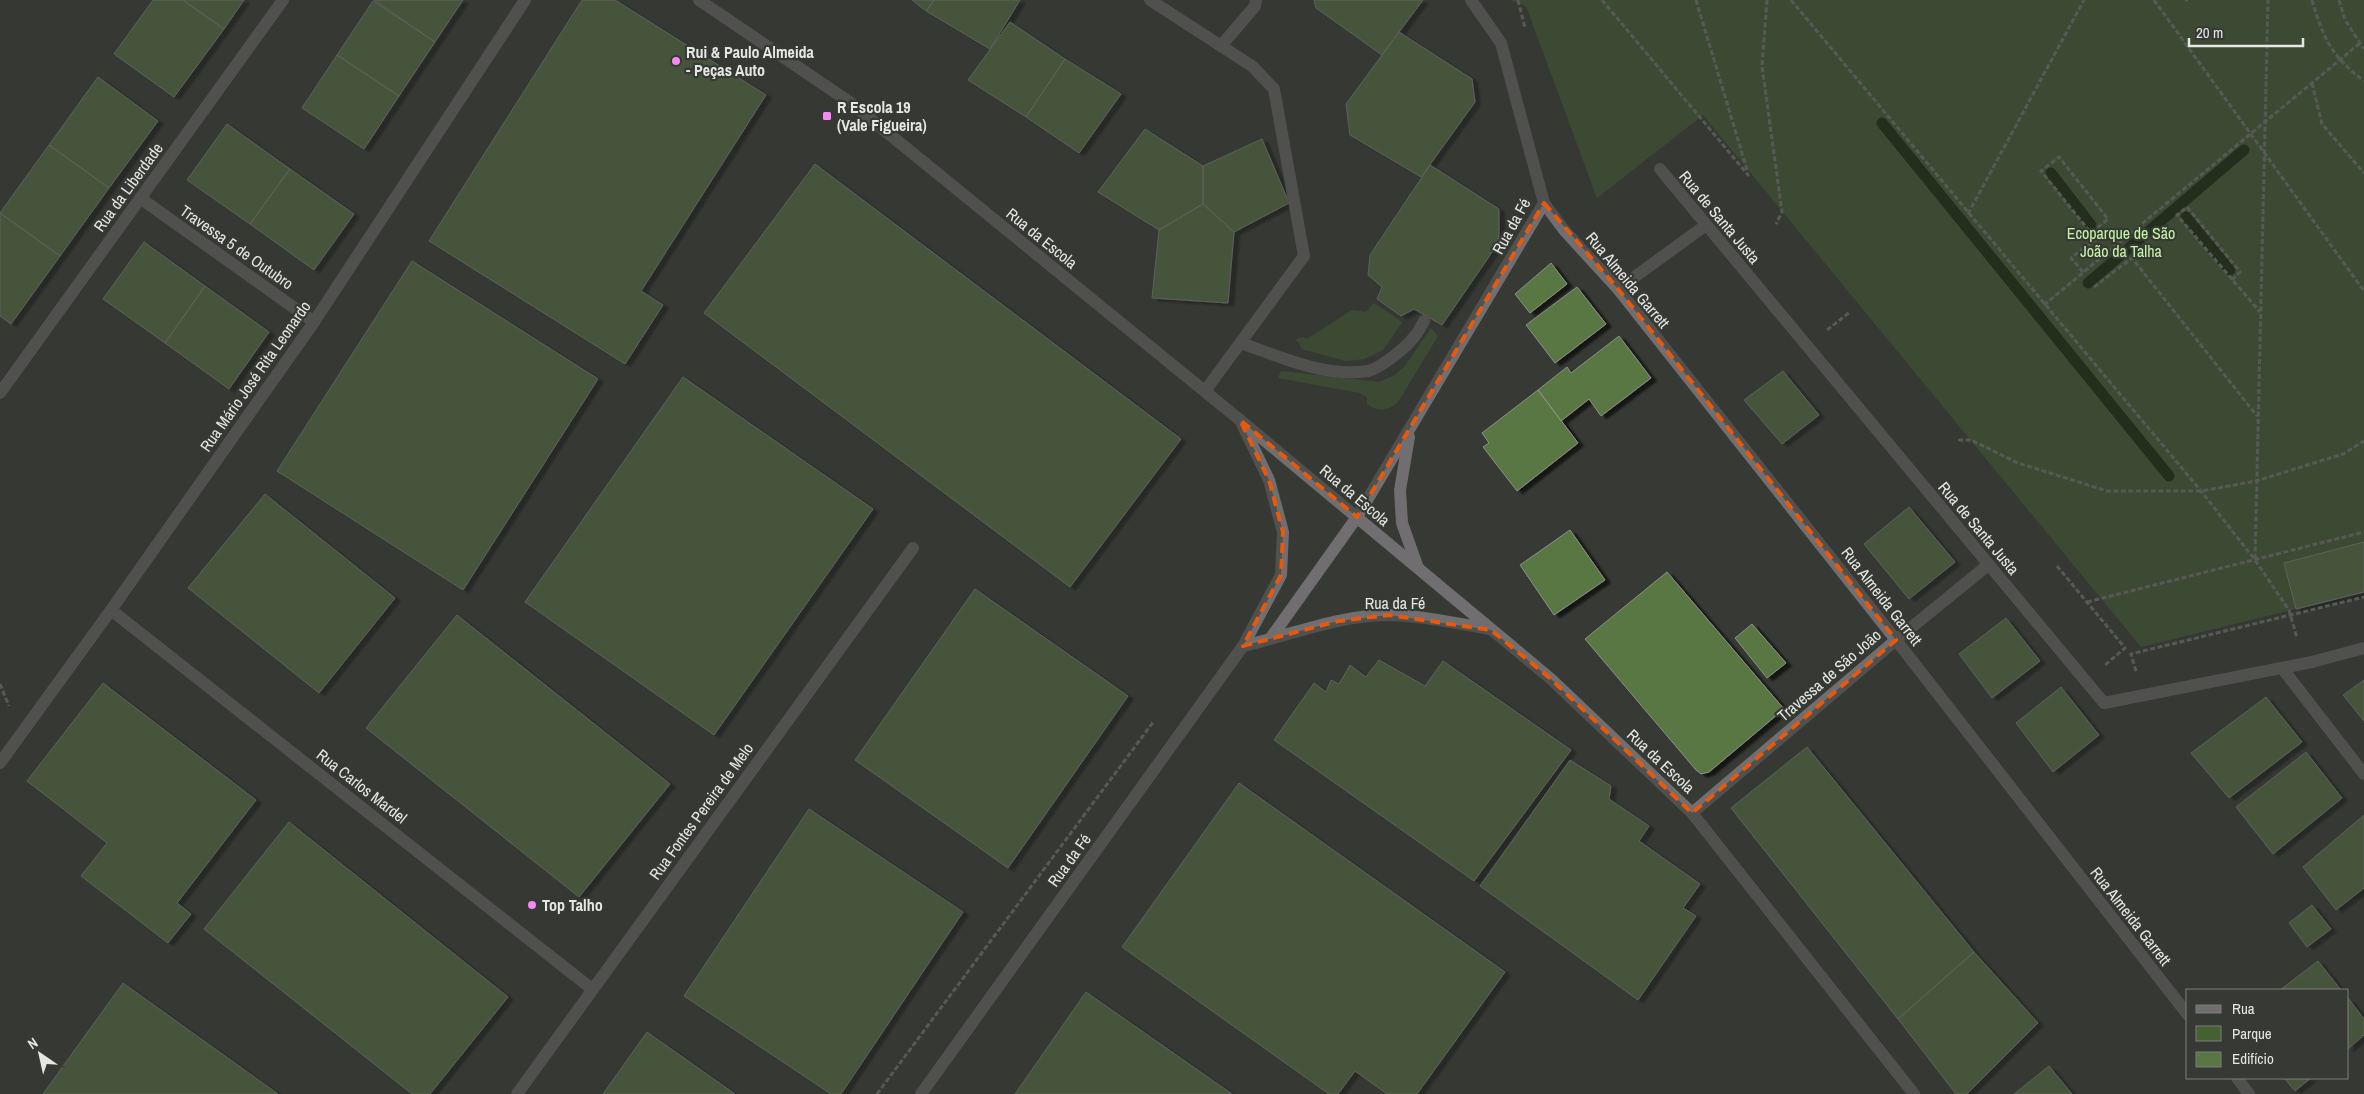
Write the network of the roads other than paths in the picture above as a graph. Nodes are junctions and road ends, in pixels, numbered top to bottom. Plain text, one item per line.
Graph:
1 (283, 0) edge
2 (525, 0) edge
3 (699, 0) edge
4 (1150, 0) edge
5 (1256, 0) edge
6 (1471, 0) edge
7 (1221, 46) junction
8 (1660, 169) dead end
9 (140, 198) junction
10 (1544, 204) junction
11 (1706, 225) junction
12 (1618, 289) junction
13 (1424, 320) dead end
14 (314, 322) junction
15 (1241, 343) junction
16 (1205, 391) junction
17 (0, 393) edge
18 (1240, 420) junction
19 (1412, 426) junction
20 (1357, 517) junction
21 (913, 548) dead end
22 (1988, 565) junction
23 (1419, 571) junction
24 (111, 610) junction
25 (1491, 630) junction
26 (1270, 639) junction
27 (1896, 640) junction
28 (1242, 646) junction
29 (2364, 648) edge
30 (2282, 668) junction
31 (0, 763) edge
32 (2364, 774) edge
33 (1692, 813) junction
34 (592, 988) junction
35 (2186, 1012) edge
36 (2238, 1079) edge
37 (517, 1094) edge
38 (921, 1094) edge
39 (1914, 1094) edge
40 (2249, 1094) edge

1 - 9 street, Rua da Liberdade
2 - 14 street, Rua Mário José Rita Leonardo
3 - 16 street, Rua da Escola
4 - 7 street
5 - 7 street
6 - 10 street, Rua da Fé
7 - 15 street
8 - 11 street, Rua de Santa Justa
9 - 14 street, Travessa 5 de Outubro
9 - 17 street, Rua da Liberdade
10 - 12 street, Rua Almeida Garrett
10 - 19 street, Rua da Fé
11 - 12 street
11 - 22 street, Rua de Santa Justa
12 - 27 street, Rua Almeida Garrett
13 - 15 street
14 - 24 street, Rua Mário José Rita Leonardo
15 - 16 street
16 - 18 street, Rua da Escola
18 - 20 street, Rua da Escola
18 - 28 street, Rua da Fé
19 - 20 street, Rua da Fé
19 - 23 street, Rua da Fé
20 - 23 street, Rua da Escola
20 - 26 street, Rua da Fé
21 - 34 street, Rua Fontes Pereira de Melo
22 - 27 street, Travessa de São João
22 - 30 street, Rua de Santa Justa
23 - 25 street, Rua da Escola
24 - 31 street, Rua Mário José Rita Leonardo
24 - 34 street, Rua Carlos Mardel
25 - 26 street, Rua da Fé
25 - 33 street, Rua da Escola
26 - 28 street, Rua da Fé
27 - 33 street, Travessa de São João
27 - 35 street, Rua Almeida Garrett
28 - 38 street, Rua da Fé
29 - 30 street, Rua de Santa Justa
30 - 32 street
33 - 39 street, Rua da Escola
34 - 37 street, Rua Fontes Pereira de Melo
36 - 40 street

